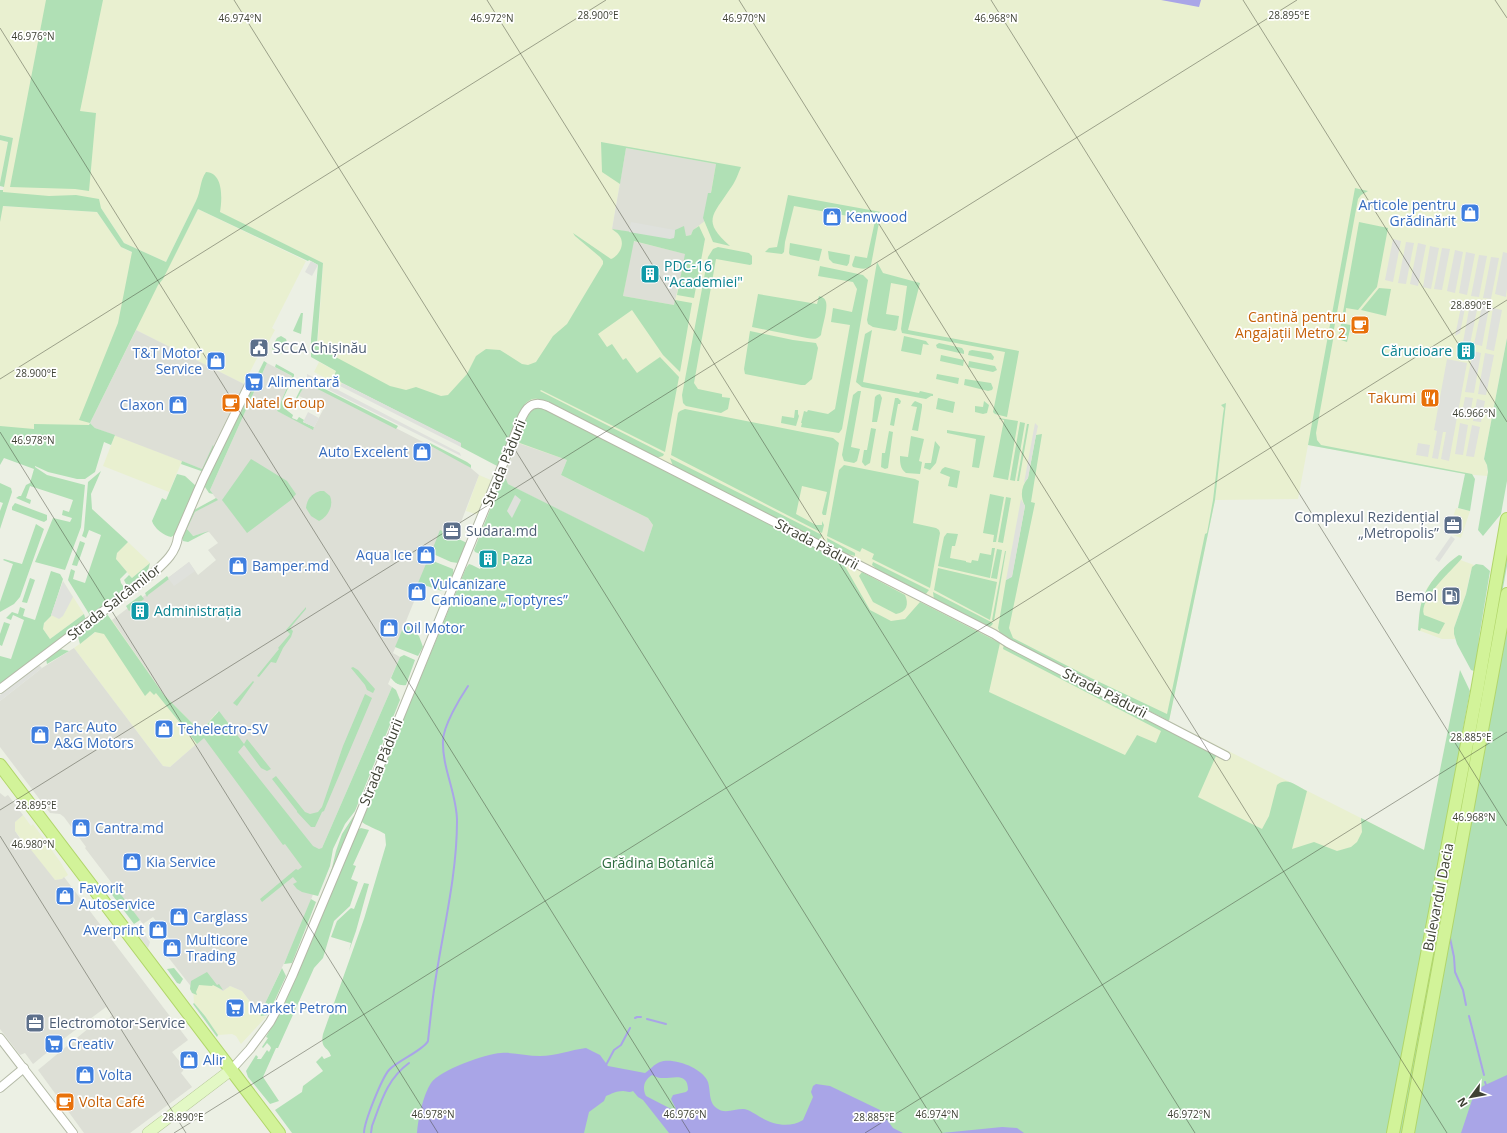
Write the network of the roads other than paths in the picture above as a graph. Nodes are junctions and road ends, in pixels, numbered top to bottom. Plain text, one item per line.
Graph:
1 (250, 383) dead end
2 (1507, 519) edge
3 (1507, 594) edge
4 (0, 689) edge
5 (1226, 756) dead end
6 (0, 765) edge
7 (0, 1038) edge
8 (24, 1068) junction
9 (231, 1070) junction
10 (0, 1088) edge
11 (73, 1133) edge
12 (148, 1133) edge
13 (279, 1133) edge
14 (1394, 1133) edge
15 (1408, 1133) edge

1 - 4 street, Strada Salcâmilor
2 - 14 main road, Bulevardul Dacia
3 - 15 main road, Bulevardul Dacia
5 - 9 street, Strada Pădurii
6 - 9 main road
7 - 8 street
8 - 10 street
8 - 11 street
9 - 12 main road, Strada Pădurii
9 - 13 main road

